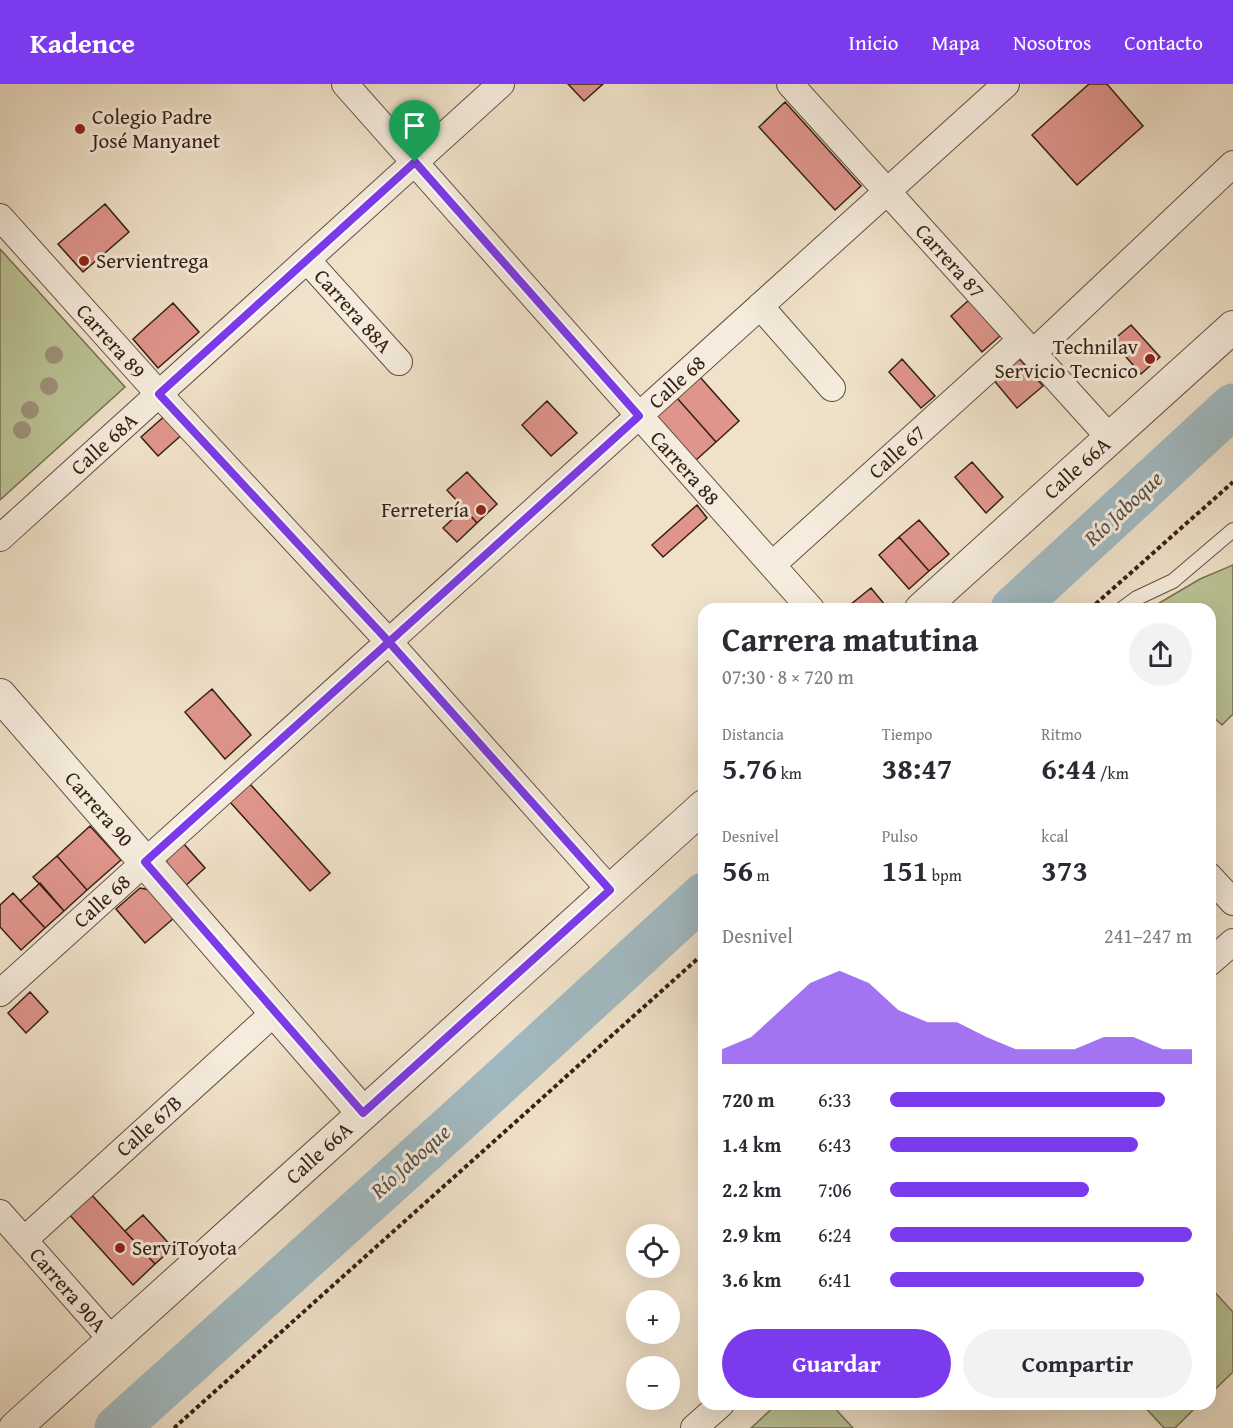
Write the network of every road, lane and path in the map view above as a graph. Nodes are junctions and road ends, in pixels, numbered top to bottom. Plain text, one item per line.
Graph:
1 (345, 84) edge
2 (501, 84) edge
3 (790, 84) edge
4 (1006, 84) edge
5 (415, 162) junction
6 (1233, 164) edge
7 (887, 192) junction
8 (0, 217) edge
9 (307, 260) junction
10 (760, 306) junction
11 (1233, 327) edge
12 (1027, 346) junction
13 (399, 362) dead end
14 (832, 388) dead end
15 (159, 394) junction
16 (639, 416) junction
17 (1110, 438) junction
18 (1233, 482) edge
19 (1233, 530) edge
20 (0, 538) edge
21 (773, 564) junction
22 (806, 603) edge
23 (928, 603) edge
24 (1097, 603) edge
25 (1130, 603) edge
26 (389, 642) junction
27 (0, 695) edge
28 (698, 811) edge
29 (145, 862) junction
30 (1216, 884) edge
31 (610, 890) junction
32 (1233, 902) edge
33 (1233, 942) edge
34 (1216, 957) edge
35 (698, 958) edge
36 (0, 993) edge
37 (275, 1012) junction
38 (363, 1113) junction
39 (0, 1213) edge
40 (24, 1240) junction
41 (112, 1340) junction
42 (714, 1410) edge
43 (15, 1428) edge
44 (174, 1428) edge
45 (694, 1428) edge

1 - 5 street, Carrera 88
2 - 5 street, Calle 68A
3 - 7 street, Carrera 87
4 - 7 street, Calle 68
5 - 9 street, Calle 68A
5 - 16 street, Carrera 88
6 - 12 street, Calle 67
7 - 10 street, Calle 68
7 - 12 street, Carrera 87
8 - 15 street, Carrera 89
9 - 13 street, Carrera 88A
9 - 15 street, Calle 68A
10 - 14 street
10 - 16 street, Calle 68
11 - 17 street, Calle 66A
12 - 17 street, Carrera 87
12 - 21 street, Calle 67
15 - 20 street, Calle 68A
15 - 26 street, Carrera 89
16 - 21 street, Carrera 88
16 - 26 street, Calle 68
17 - 23 street, Calle 66A
18 - 24 path
19 - 25 lane
21 - 22 street, Carrera 88
26 - 29 street, Calle 68
26 - 31 street, Carrera 89
27 - 29 street, Carrera 90
28 - 31 street, Calle 66A
29 - 36 street, Calle 68
29 - 37 street, Carrera 90
30 - 32 street
31 - 38 street, Calle 66A
33 - 34 street
35 - 44 path
37 - 38 street, Carrera 90
37 - 40 street, Calle 67B
38 - 41 street, Calle 66A
39 - 40 street, Carrera 90A
40 - 41 street, Carrera 90A
41 - 43 street, Calle 66A
42 - 45 street

